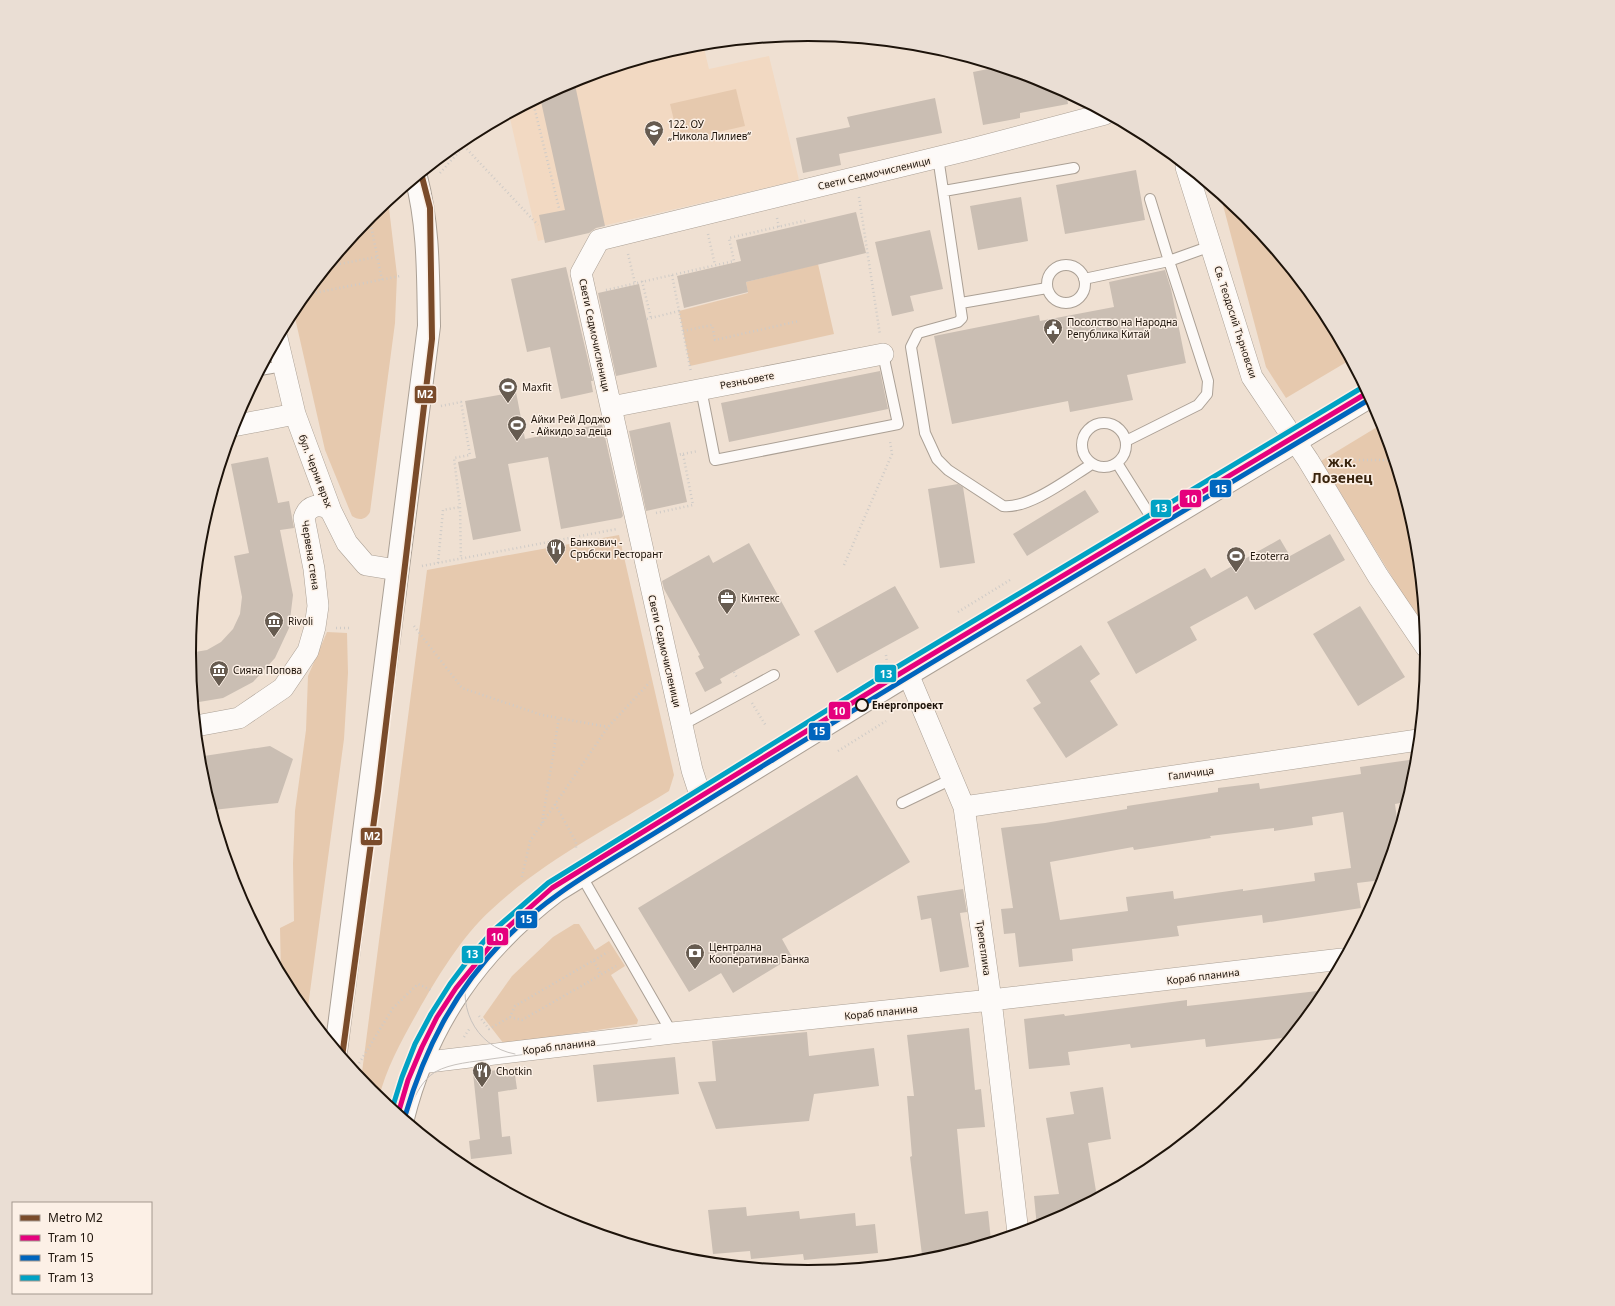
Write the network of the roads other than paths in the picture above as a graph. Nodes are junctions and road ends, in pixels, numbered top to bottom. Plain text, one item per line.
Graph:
1 (1100, 115) edge
2 (938, 158) junction
3 (1074, 168) dead end
4 (1188, 174) edge
5 (417, 182) edge
6 (944, 190) junction
7 (1150, 199) dead end
8 (1211, 246) junction
9 (1169, 261) junction
10 (1084, 279) junction
11 (1047, 288) junction
12 (961, 303) junction
13 (278, 345) edge
14 (883, 354) joint
15 (283, 366) junction
16 (266, 369) edge
17 (698, 390) junction
18 (1364, 400) edge
19 (611, 407) junction
20 (295, 414) junction
21 (240, 425) edge
22 (1126, 441) junction
23 (1296, 441) junction
24 (1116, 463) junction
25 (1092, 464) junction
26 (331, 510) junction
27 (1156, 525) junction
28 (397, 570) junction
29 (1419, 637) edge
30 (908, 674) junction
31 (774, 675) dead end
32 (200, 725) edge
33 (682, 726) junction
34 (1413, 741) edge
35 (952, 779) junction
36 (702, 801) junction
37 (902, 803) dead end
38 (964, 807) junction
39 (581, 875) junction
40 (1337, 961) edge
41 (991, 1000) junction
42 (672, 1033) junction
43 (337, 1044) edge
44 (420, 1063) junction
45 (404, 1113) edge
46 (1017, 1228) edge

1 - 2 street, Свети Седмочисленици
2 - 6 lane
2 - 19 street, Свети Седмочисленици
3 - 6 lane
4 - 8 street, Св. Теодосий Търновски
5 - 28 street
6 - 12 lane
7 - 9 lane
8 - 9 lane
8 - 23 street, Св. Теодосий Търновски
9 - 10 lane
9 - 22 lane
10 - 11 lane
10 - 11 lane
11 - 12 lane
12 - 25 lane
13 - 15 street, бул. Черни връх
14 - 17 street, Резньовете
14 - 17 lane
15 - 16 lane
15 - 20 street, бул. Черни връх
17 - 19 street, Резньовете
18 - 23 street
19 - 33 street, Свети Седмочисленици
20 - 21 street
20 - 26 street, бул. Черни връх
22 - 24 lane
22 - 25 lane
23 - 27 street
23 - 29 street, Св. Теодосий Търновски
24 - 25 lane
24 - 27 lane
26 - 28 street, бул. Черни връх
26 - 32 street, Червена стена
27 - 30 street
28 - 43 street
30 - 35 street, Трепетлика
30 - 36 street
31 - 33 lane
33 - 36 street, Свети Седмочисленици
34 - 38 street, Галичица
35 - 37 lane
35 - 38 street, Трепетлика
36 - 39 street
38 - 41 street, Трепетлика
39 - 42 lane
39 - 44 street
40 - 41 street, Кораб планина
41 - 42 street, Кораб планина
41 - 46 street, Трепетлика
42 - 44 street, Кораб планина
44 - 45 street

